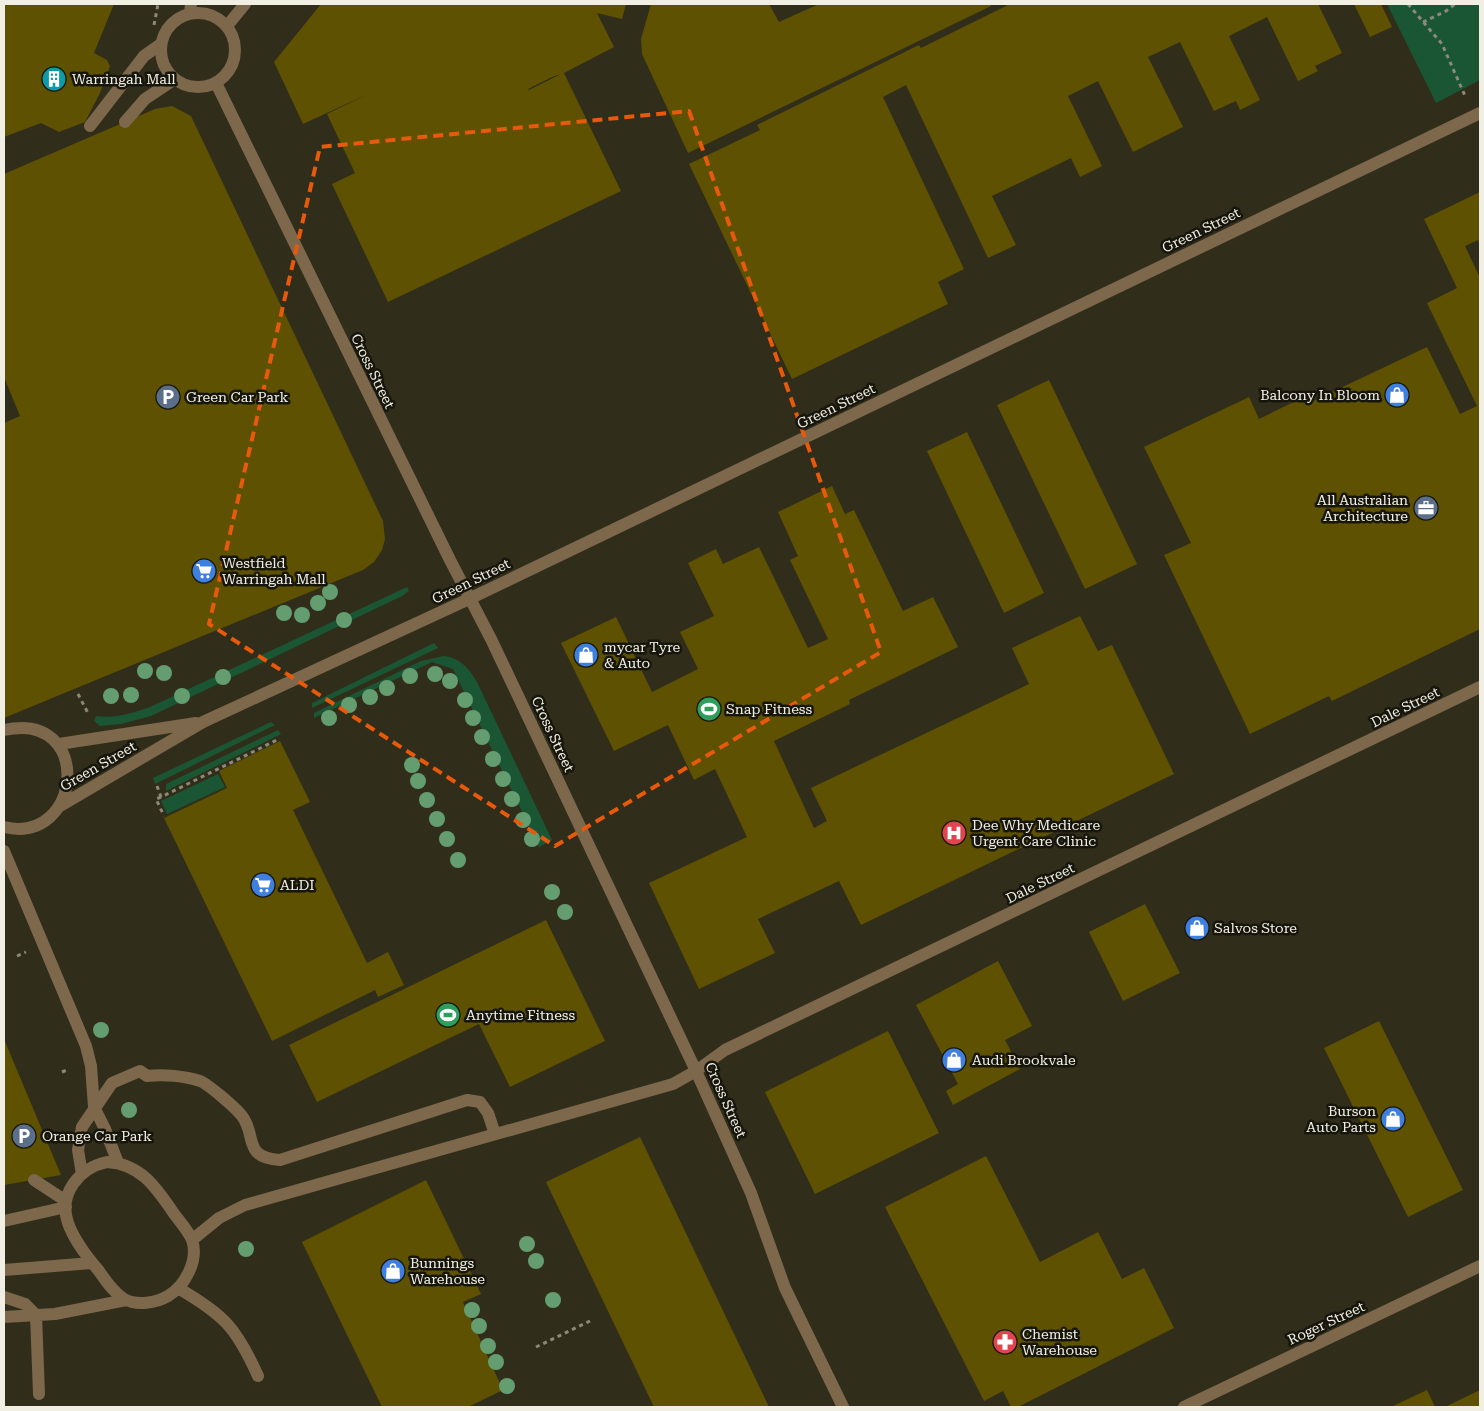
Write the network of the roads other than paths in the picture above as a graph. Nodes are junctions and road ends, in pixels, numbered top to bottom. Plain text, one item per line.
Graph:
1 (245, 4) edge
2 (190, 9) edge
3 (226, 26) junction
4 (161, 44) junction
5 (175, 78) junction
6 (216, 83) junction
7 (1477, 114) edge
8 (125, 122) dead end
9 (90, 126) dead end
10 (469, 599) junction
11 (1480, 687) edge
12 (203, 722) junction
13 (4, 730) edge
14 (59, 744) junction
15 (60, 806) junction
16 (4, 827) edge
17 (4, 851) edge
18 (696, 1071) junction
19 (94, 1107) junction
20 (495, 1134) junction
21 (118, 1163) junction
22 (82, 1174) junction
23 (34, 1180) dead end
24 (66, 1204) junction
25 (4, 1220) edge
26 (192, 1240) junction
27 (92, 1263) junction
28 (1480, 1266) edge
29 (4, 1270) edge
30 (178, 1288) junction
31 (4, 1297) edge
32 (126, 1300) junction
33 (36, 1315) junction
34 (4, 1317) edge
35 (258, 1376) dead end
36 (39, 1394) dead end
37 (843, 1407) edge
38 (1184, 1407) edge

1 - 3 street
2 - 3 street
2 - 4 street
3 - 6 street
4 - 5 street
4 - 9 street
5 - 6 street
5 - 8 street
6 - 10 street, Cross Street
7 - 10 street, Green Street
10 - 12 street, Green Street
10 - 18 street, Cross Street
11 - 18 street, Dale Street
12 - 14 street, Green Street
12 - 15 street, Green Street
13 - 14 street
14 - 15 street
15 - 16 street, Green Street
17 - 19 street
18 - 20 street, Dale Street
18 - 37 street, Cross Street
19 - 20 street
19 - 21 street
19 - 22 street
20 - 26 street, Dale Street
21 - 22 street
21 - 26 street
22 - 24 street
23 - 24 street
24 - 25 street
24 - 27 street
26 - 30 street
27 - 29 street
27 - 32 street
28 - 38 street, Roger Street
30 - 32 street
30 - 35 street
31 - 33 street
32 - 33 street
33 - 34 street
33 - 36 street

